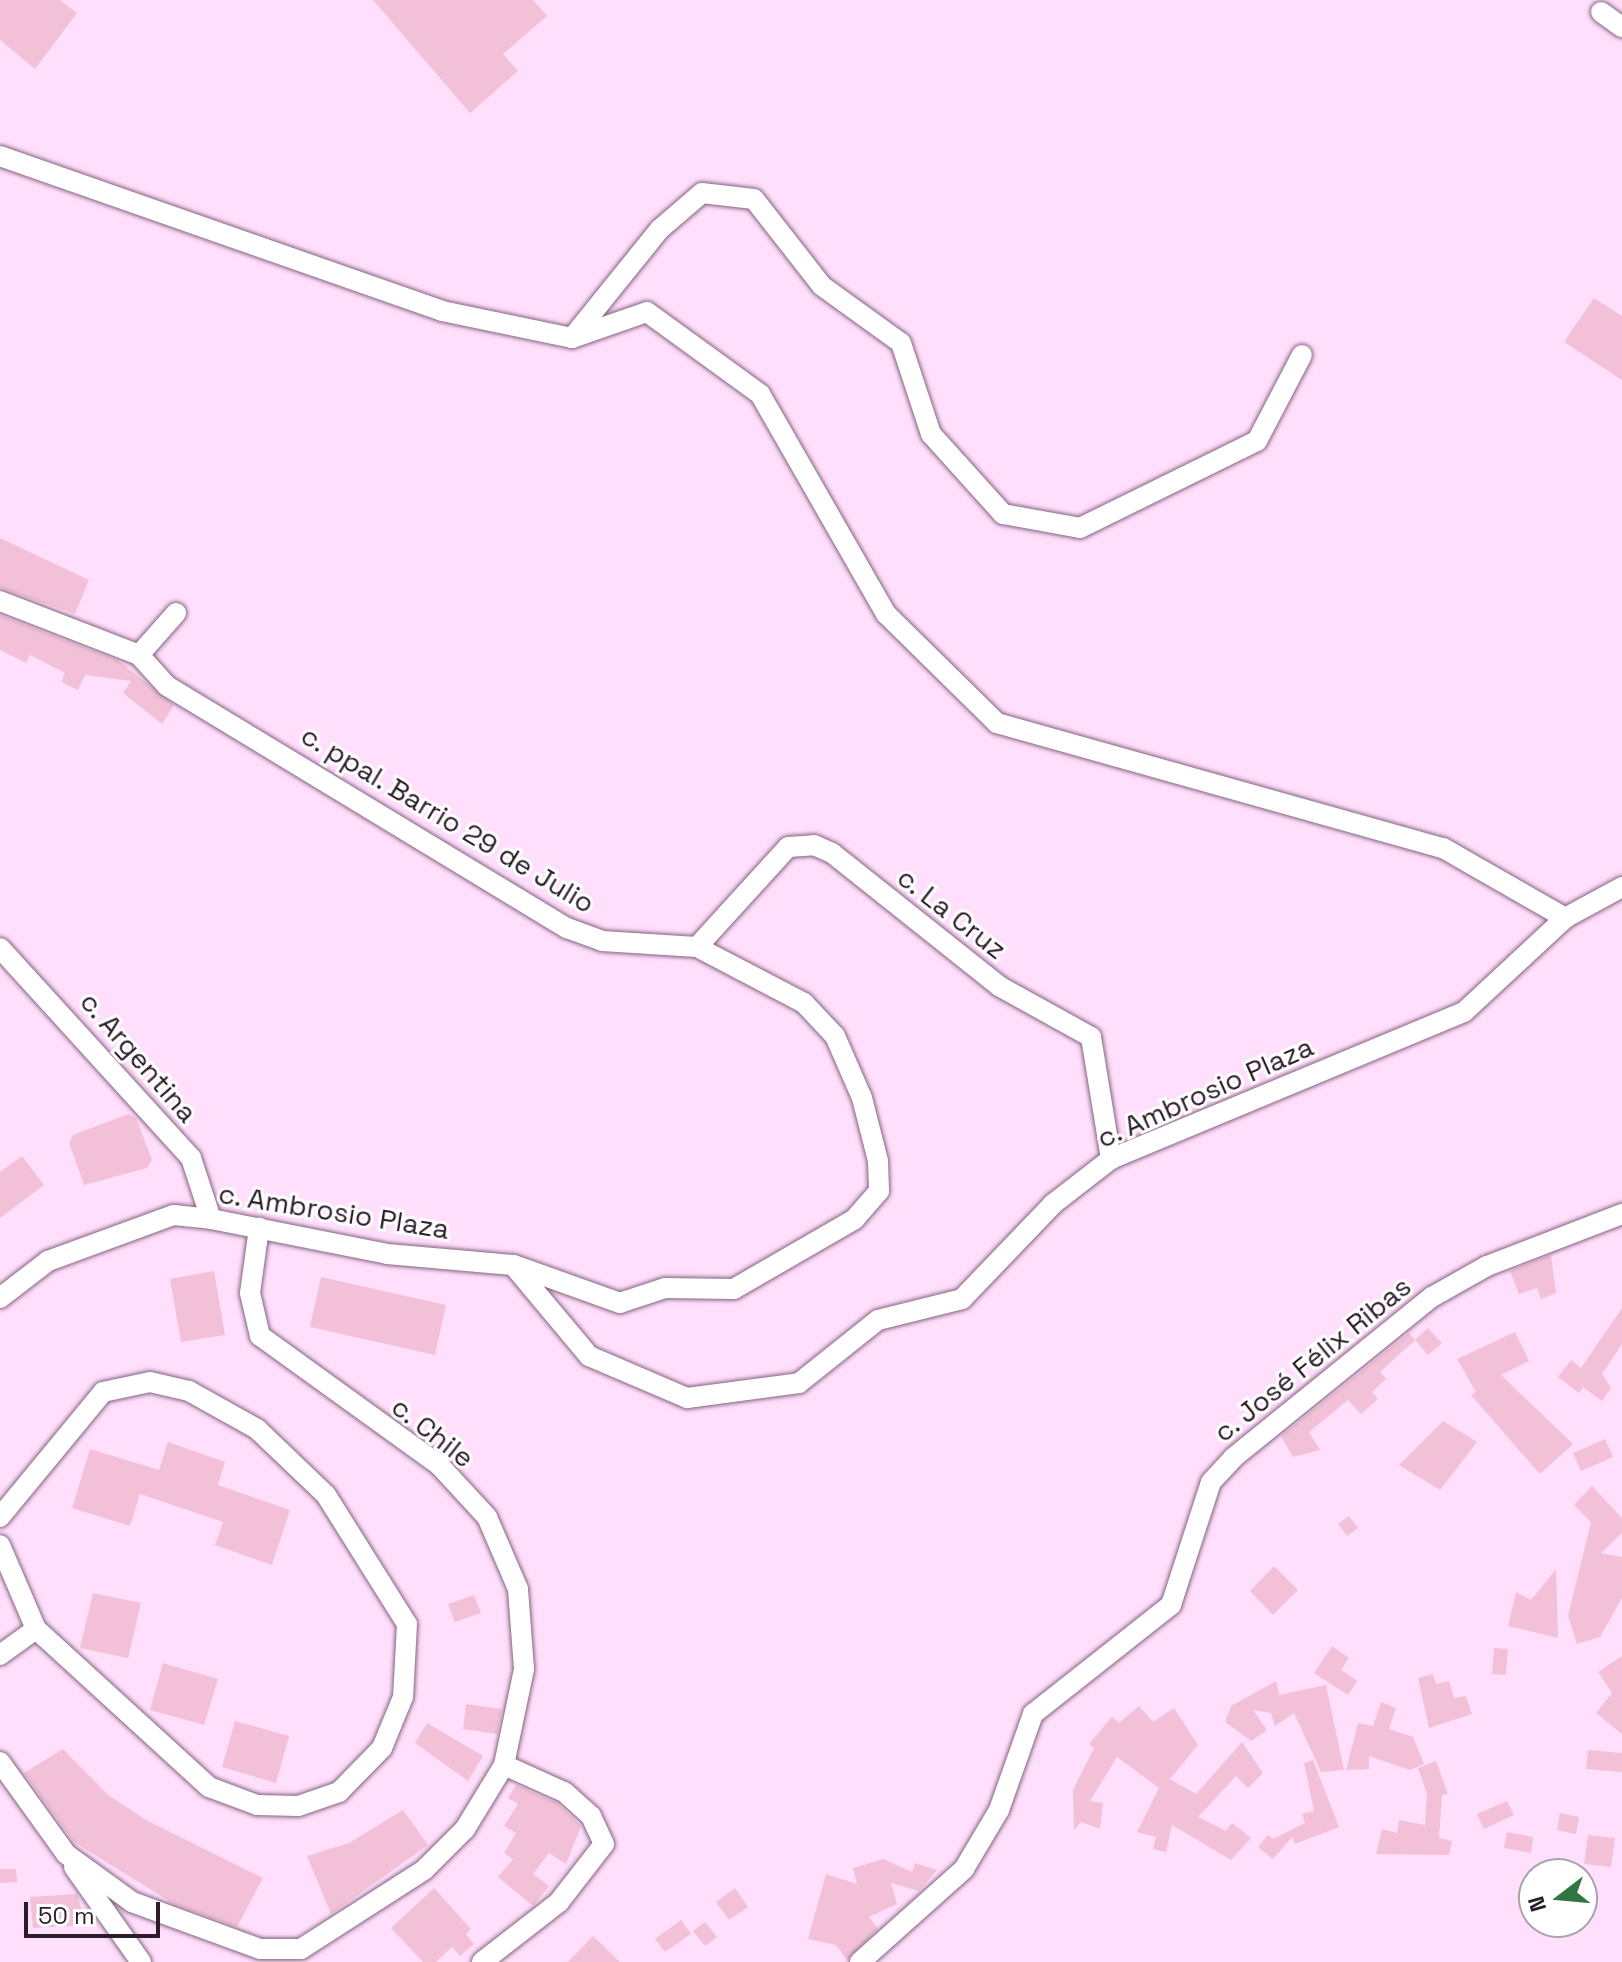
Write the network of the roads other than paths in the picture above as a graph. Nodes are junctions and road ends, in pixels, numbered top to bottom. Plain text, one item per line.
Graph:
1 (1601, 12) dead end
2 (1622, 27) edge
3 (0, 156) edge
4 (572, 338) junction
5 (1302, 355) dead end
6 (0, 601) edge
7 (176, 613) dead end
8 (139, 655) junction
9 (1622, 887) edge
10 (1565, 918) junction
11 (697, 947) junction
12 (0, 948) edge
13 (1111, 1159) junction
14 (1622, 1214) edge
15 (211, 1219) junction
16 (259, 1228) junction
17 (513, 1265) junction
18 (0, 1298) edge
19 (0, 1517) edge
20 (0, 1545) edge
21 (36, 1629) junction
22 (0, 1655) edge
23 (0, 1762) edge
24 (504, 1765) junction
25 (66, 1854) junction
26 (141, 1962) edge
27 (482, 1962) edge
28 (860, 1962) edge

1 - 2 street
3 - 4 street
4 - 5 street
4 - 10 street
6 - 8 street, c. ppal. Barrio 29 de Julio
7 - 8 street
8 - 11 street, c. ppal. Barrio 29 de Julio
9 - 10 street, c. Ambrosio Plaza
10 - 13 street, c. Ambrosio Plaza
11 - 13 street, c. La Cruz
11 - 17 street, c. ppal. Barrio 29 de Julio
12 - 15 street, c. Argentina
13 - 17 street, c. Ambrosio Plaza
14 - 28 street, c. José Félix Ribas
15 - 16 street, c. Ambrosio Plaza
15 - 18 street, c. Ambrosio Plaza
16 - 17 street, c. Ambrosio Plaza
16 - 24 street, c. Chile
19 - 21 street
20 - 21 street
21 - 22 street
23 - 25 street, c. Chile
24 - 25 street, c. Chile
24 - 27 street
25 - 26 street, c. Chile

